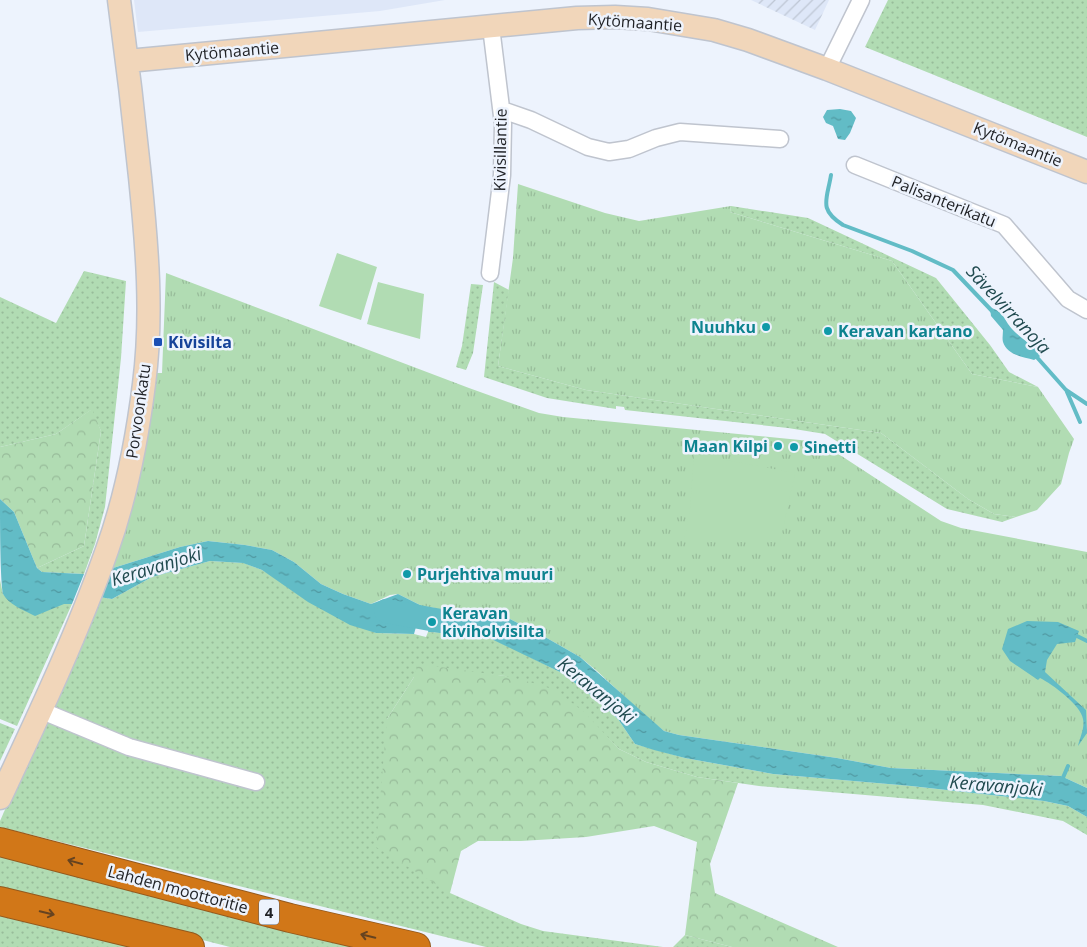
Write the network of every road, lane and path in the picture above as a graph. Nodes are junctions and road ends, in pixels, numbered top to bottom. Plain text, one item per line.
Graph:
1 (119, 0) edge
2 (861, 0) edge
3 (491, 27) junction
4 (128, 61) junction
5 (827, 69) junction
6 (502, 110) junction
7 (780, 139) dead end
8 (855, 166) dead end
9 (1087, 172) edge
10 (490, 273) dead end
11 (1087, 310) edge
12 (40, 710) junction
13 (256, 782) dead end
14 (0, 798) edge
15 (0, 842) edge
16 (0, 901) edge
17 (190, 947) edge
18 (416, 947) edge

1 - 4 street, Porvoonkatu
2 - 5 street
3 - 4 street, Kytömaantie
3 - 5 street, Kytömaantie
3 - 6 street, Kivisillantie
4 - 12 street, Porvoonkatu
5 - 9 street, Kytömaantie
6 - 7 street
6 - 10 street, Kivisillantie
8 - 11 street, Palisanterikatu
12 - 13 street
12 - 14 street, Porvoonkatu
18 -> 15 highway, Lahden moottoritie / 4
16 -> 17 highway

